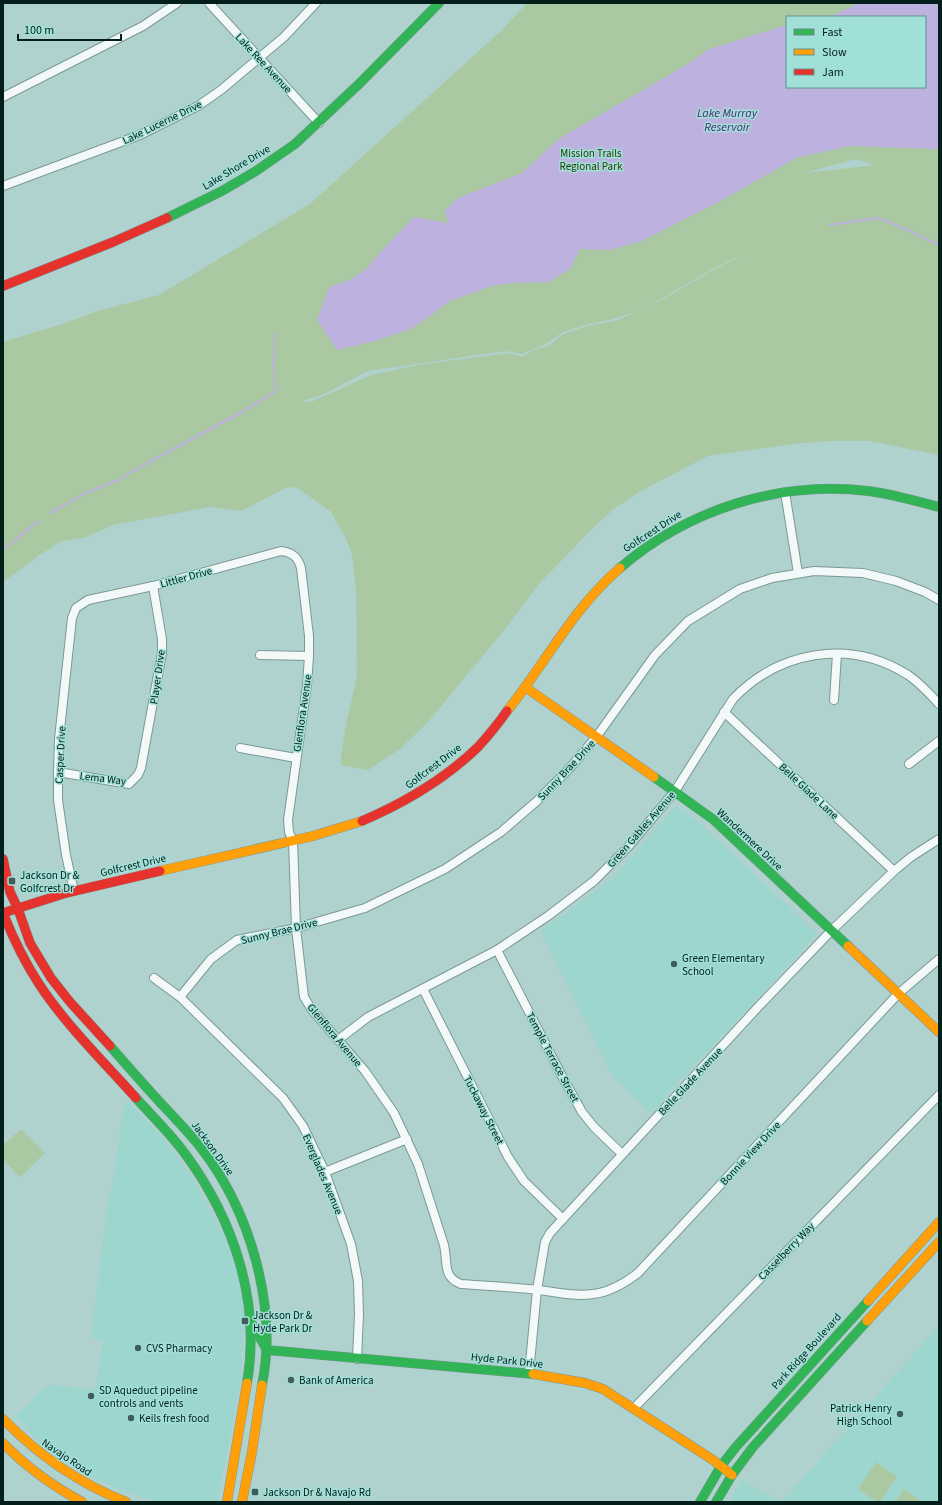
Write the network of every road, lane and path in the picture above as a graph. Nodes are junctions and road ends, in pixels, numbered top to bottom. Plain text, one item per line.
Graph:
1 (177, 3) edge
2 (209, 3) edge
3 (316, 3) edge
4 (439, 3) edge
5 (258, 58) junction
6 (3, 97) edge
7 (319, 123) junction
8 (3, 186) edge
9 (3, 286) edge
10 (785, 492) junction
11 (939, 507) edge
12 (301, 568) joint
13 (798, 573) junction
14 (153, 586) junction
15 (939, 600) edge
16 (72, 618) joint
17 (837, 654) junction
18 (260, 655) dead end
19 (309, 656) junction
20 (526, 687) junction
21 (834, 700) dead end
22 (939, 704) edge
23 (724, 712) junction
24 (597, 736) junction
25 (939, 741) edge
26 (240, 748) dead end
27 (296, 758) junction
28 (909, 764) dead end
29 (141, 768) joint
30 (58, 772) junction
31 (675, 791) junction
32 (939, 839) edge
33 (293, 841) junction
34 (3, 859) edge
35 (894, 871) junction
36 (74, 891) junction
37 (18, 909) junction
38 (3, 913) edge
39 (296, 928) junction
40 (831, 931) junction
41 (497, 950) junction
42 (939, 959) edge
43 (154, 978) dead end
44 (423, 989) junction
45 (898, 994) junction
46 (180, 997) junction
47 (939, 1032) edge
48 (338, 1040) junction
49 (939, 1095) edge
50 (407, 1139) junction
51 (622, 1154) junction
52 (325, 1172) junction
53 (563, 1219) junction
54 (939, 1222) edge
55 (939, 1242) edge
56 (537, 1290) junction
57 (251, 1322) junction
58 (267, 1350) junction
59 (251, 1351) junction
60 (357, 1359) junction
61 (265, 1367) junction
62 (529, 1373) junction
63 (634, 1408) junction
64 (3, 1419) edge
65 (3, 1443) edge
66 (721, 1466) junction
67 (732, 1475) junction
68 (82, 1502) edge
69 (126, 1502) edge
70 (227, 1502) edge
71 (242, 1502) edge
72 (700, 1502) edge
73 (716, 1502) edge

1 - 6 street
2 - 5 street, Lake Ree Avenue
3 - 5 street, Lake Lucerne Drive
4 - 7 main road, Lake Shore Drive
5 - 7 street, Lake Ree Avenue
5 - 8 street, Lake Lucerne Drive
7 - 9 main road, Lake Shore Drive
10 - 11 main road, Golfcrest Drive
10 - 13 street
10 - 20 main road, Golfcrest Drive
12 - 14 street, Littler Drive
12 - 19 street, Glenflora Avenue
13 - 15 street, Sunny Brae Drive
13 - 24 street, Sunny Brae Drive
14 - 16 street, Littler Drive
14 - 29 street, Player Drive
16 - 30 street, Casper Drive
17 - 21 street
17 - 22 street, Green Gables Avenue
17 - 23 street, Green Gables Avenue
18 - 19 street
19 - 27 street, Glenflora Avenue
20 - 24 main road, Wandermere Drive
20 - 33 main road, Golfcrest Drive
23 - 31 street, Green Gables Avenue
23 - 35 street, Belle Glade Lane
24 - 31 main road, Wandermere Drive
24 - 39 street, Sunny Brae Drive
25 - 28 street
26 - 27 street
27 - 33 street, Glenflora Avenue
29 - 30 street, Lema Way
30 - 36 street, Casper Drive
31 - 40 main road, Wandermere Drive
31 - 41 street, Green Gables Avenue
32 - 35 street, Belle Glade Avenue
33 - 36 main road, Golfcrest Drive
33 - 39 street, Glenflora Avenue
34 - 37 main road, Jackson Drive
35 - 40 street, Belle Glade Avenue
36 - 37 main road, Golfcrest Drive
37 - 38 main road, Golfcrest Drive
37 - 58 main road, Jackson Drive
38 - 57 main road
39 - 46 street, Sunny Brae Drive
39 - 48 street, Glenflora Avenue
40 - 45 main road, Wandermere Drive
40 - 51 street, Belle Glade Avenue
41 - 44 street, Green Gables Avenue
41 - 51 street, Temple Terrace Street
42 - 45 street, Bonnie View Drive
43 - 46 street, Everglades Avenue
44 - 48 street, Green Gables Avenue
44 - 53 street, Tuckaway Street
45 - 47 main road, Wandermere Drive
45 - 56 street, Bonnie View Drive
46 - 52 street, Everglades Avenue
48 - 50 street, Glenflora Avenue
49 - 63 street, Casselberry Way
50 - 52 street
50 - 56 street, Glenflora Avenue
51 - 53 street, Belle Glade Avenue
52 - 60 street, Everglades Avenue
53 - 56 street, Belle Glade Avenue
54 - 66 main road, Park Ridge Boulevard
55 - 67 main road
56 - 62 street, Belle Glade Avenue
57 - 58 main road
57 - 59 main road
58 - 60 main road, Hyde Park Drive
58 - 61 main road, Jackson Drive
59 - 61 main road
59 - 70 main road
60 - 62 main road, Hyde Park Drive
61 - 71 main road, Jackson Drive
62 - 63 main road, Hyde Park Drive
63 - 66 main road, Hyde Park Drive
64 - 69 main road, Navajo Road
65 - 68 main road
66 - 67 main road, Hyde Park Drive
66 - 72 main road, Park Ridge Boulevard
67 - 73 main road

